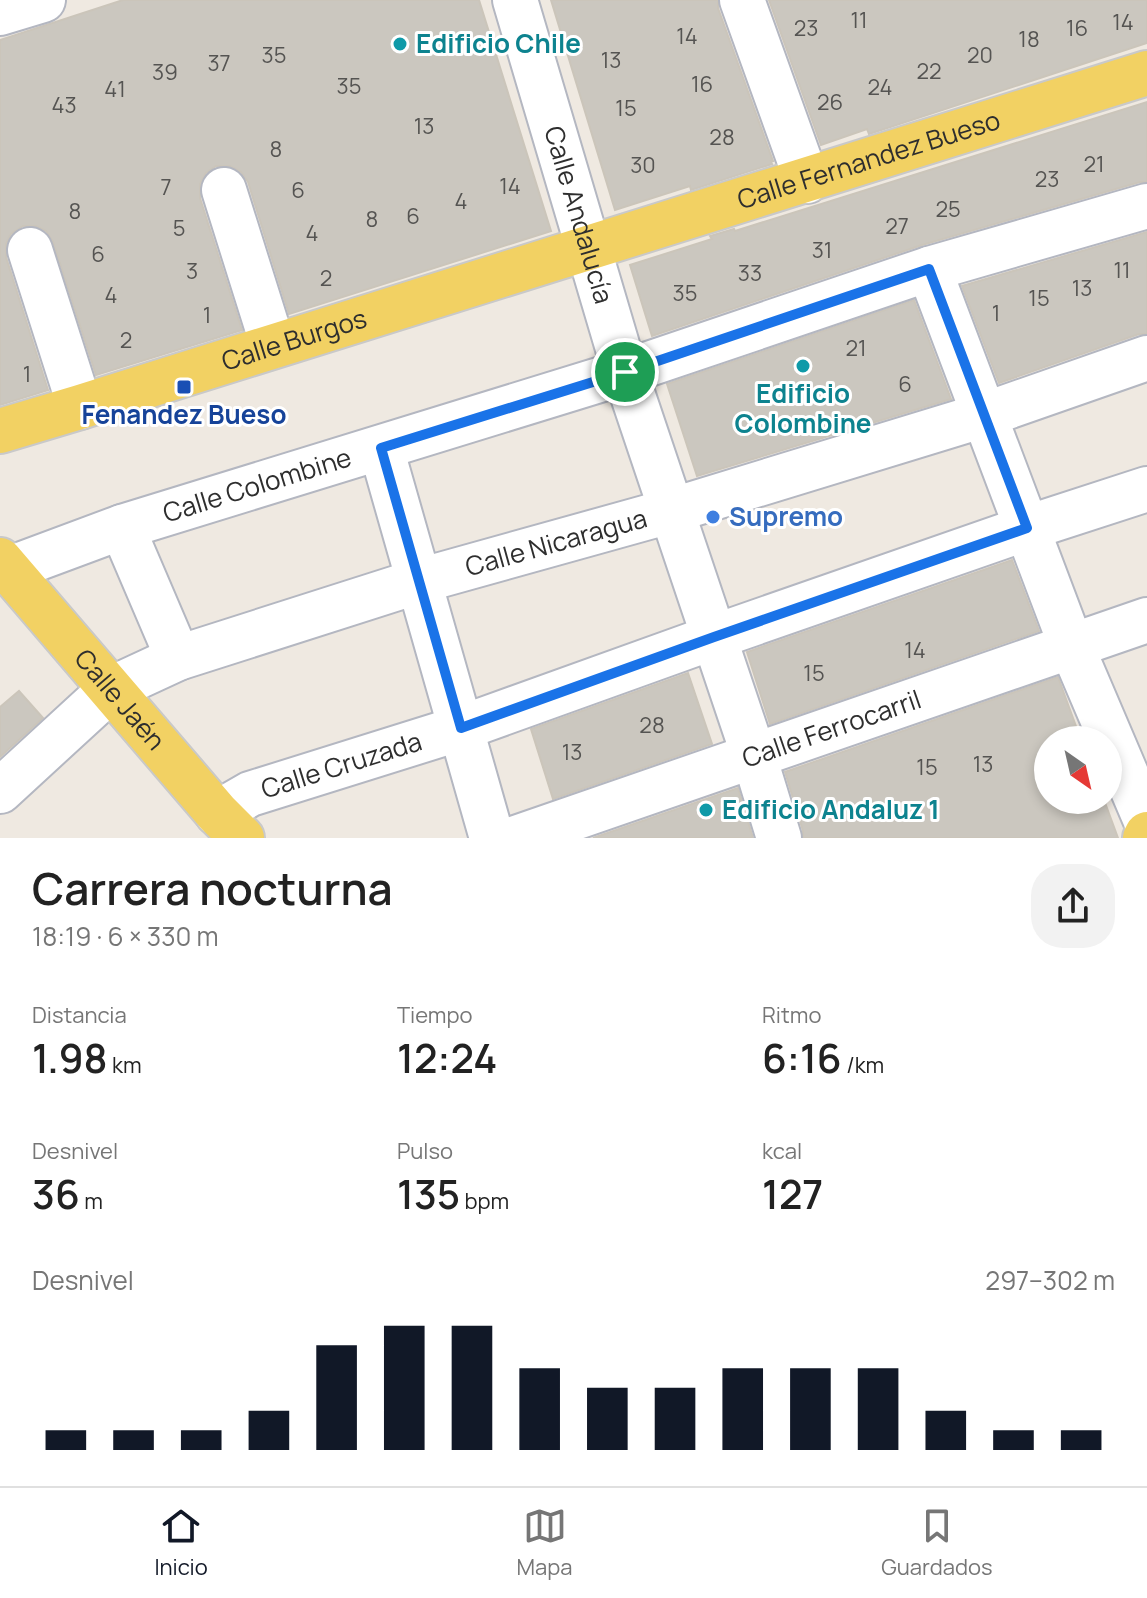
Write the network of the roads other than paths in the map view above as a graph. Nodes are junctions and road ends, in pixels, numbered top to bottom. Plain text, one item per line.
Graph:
1 (43, 0) edge
2 (515, 0) edge
3 (742, 0) edge
4 (0, 13) edge
5 (1147, 73) edge
6 (807, 181) junction
7 (224, 190) dead end
8 (1147, 206) edge
9 (589, 247) junction
10 (30, 250) dead end
11 (929, 269) junction
12 (273, 346) junction
13 (1147, 358) edge
14 (625, 372) junction
15 (80, 407) junction
16 (984, 415) junction
17 (0, 431) edge
18 (381, 448) junction
19 (1147, 489) edge
20 (670, 511) junction
21 (122, 527) junction
22 (1027, 528) junction
23 (4, 565) edge
24 (419, 581) junction
25 (1147, 620) edge
26 (714, 637) junction
27 (1071, 645) junction
28 (178, 658) junction
29 (111, 689) junction
30 (461, 728) junction
31 (754, 756) junction
32 (0, 791) edge
33 (1147, 823) edge
34 (230, 825) edge
35 (492, 838) edge
36 (516, 838) edge
37 (779, 838) edge

1 - 4 street
2 - 9 street, Calle Andalucía
3 - 6 street
5 - 6 main road, Calle Fernandez Bueso
6 - 9 main road, Calle Fernandez Bueso
7 - 12 street
8 - 11 street, Calle Colombine
9 - 12 main road, Calle Burgos
9 - 14 street, Calle Andalucía
10 - 15 street
11 - 14 street, Calle Colombine
11 - 16 street
12 - 15 main road, Calle Burgos
13 - 16 street, Calle Nicaragua
14 - 18 street, Calle Colombine
14 - 20 street, Calle Andalucía
15 - 17 main road, Calle Burgos
16 - 20 street, Calle Nicaragua
16 - 22 street
18 - 21 street, Calle Colombine
18 - 24 street
19 - 22 street, Calle Cruzada
20 - 24 street, Calle Nicaragua
20 - 26 street, Calle Andalucía
21 - 23 street, Calle Colombine
21 - 28 street
22 - 26 street, Calle Cruzada
22 - 27 street
23 - 29 main road, Calle Jaén
24 - 28 street, Calle Nicaragua
24 - 30 street
25 - 27 street, Calle Ferrocarril
26 - 30 street, Calle Cruzada
26 - 31 street, Calle Andalucía
27 - 31 street, Calle Ferrocarril
27 - 33 street
28 - 29 street, Calle Nicaragua
29 - 32 street, Calle Nicaragua
29 - 34 main road, Calle Jaén
30 - 34 street, Calle Cruzada
30 - 35 street
31 - 36 street, Calle Ferrocarril
31 - 37 street, Calle Andalucía

